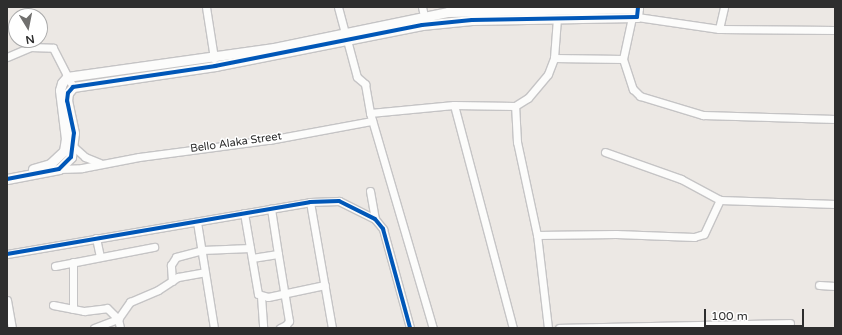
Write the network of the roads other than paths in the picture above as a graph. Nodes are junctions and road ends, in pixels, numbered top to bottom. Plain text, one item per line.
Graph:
1 (206, 7) edge
2 (338, 7) edge
3 (724, 7) edge
4 (423, 11) edge
5 (633, 12) edge
6 (557, 18) junction
7 (719, 29) junction
8 (835, 30) edge
9 (346, 36) junction
10 (7, 57) edge
11 (214, 58) junction
12 (554, 58) junction
13 (623, 59) junction
14 (67, 77) junction
15 (73, 87) junction
16 (454, 105) junction
17 (515, 106) junction
18 (370, 113) junction
19 (835, 119) edge
20 (372, 121) junction
21 (74, 147) junction
22 (605, 152) dead end
23 (100, 163) junction
24 (59, 169) junction
25 (7, 172) edge
26 (7, 179) edge
27 (370, 191) dead end
28 (720, 200) junction
29 (310, 202) junction
30 (835, 204) edge
31 (271, 209) junction
32 (244, 213) junction
33 (375, 219) junction
34 (197, 222) junction
35 (536, 235) junction
36 (96, 238) junction
37 (154, 247) dead end
38 (250, 248) junction
39 (202, 250) junction
40 (7, 254) edge
41 (278, 254) junction
42 (100, 257) junction
43 (252, 258) junction
44 (73, 262) junction
45 (55, 266) dead end
46 (205, 272) junction
47 (172, 281) junction
48 (819, 285) dead end
49 (325, 286) junction
50 (835, 286) edge
51 (286, 293) junction
52 (261, 296) junction
53 (7, 300) edge
54 (53, 305) dead end
55 (73, 309) junction
56 (118, 319) junction
57 (790, 323) dead end
58 (12, 328) edge
59 (94, 328) edge
60 (120, 328) edge
61 (214, 328) edge
62 (262, 328) edge
63 (280, 328) edge
64 (332, 328) edge
65 (410, 328) edge
66 (433, 328) edge
67 (513, 328) edge
68 (548, 328) edge
69 (559, 328) edge

1 - 11 street
2 - 9 street
3 - 7 street
4 - 5 street
4 - 9 street
5 - 6 street
5 - 7 street
5 - 13 street
6 - 9 street
6 - 12 street
7 - 8 street
9 - 11 street
9 - 15 street
9 - 18 street
10 - 14 street
11 - 14 street
12 - 13 street
12 - 17 street
13 - 19 street
14 - 15 street
14 - 25 street
15 - 21 street
16 - 17 street
16 - 18 street
16 - 67 street
17 - 35 street
18 - 20 street
20 - 23 street, Bello Alaka Street
20 - 66 street
21 - 23 street
21 - 24 street
22 - 28 street
23 - 24 street, Bello Alaka Street
24 - 26 street
27 - 33 street
28 - 30 street
28 - 35 street
29 - 31 street
29 - 33 street
29 - 49 street
31 - 32 street
31 - 41 street
32 - 34 street
32 - 38 street
33 - 65 street
34 - 36 street
34 - 39 street
35 - 68 street
36 - 40 street
36 - 42 street
37 - 42 street
38 - 39 street
38 - 43 street
39 - 46 street
39 - 47 street
41 - 43 street
41 - 51 street
42 - 44 street
43 - 52 street
44 - 45 street
44 - 55 street
46 - 47 street
46 - 61 street
47 - 56 street
48 - 50 street
49 - 51 street
49 - 64 street
51 - 52 street
51 - 63 street
52 - 62 street
53 - 58 street
54 - 55 street
55 - 56 street
56 - 59 street
56 - 60 street
57 - 69 street

